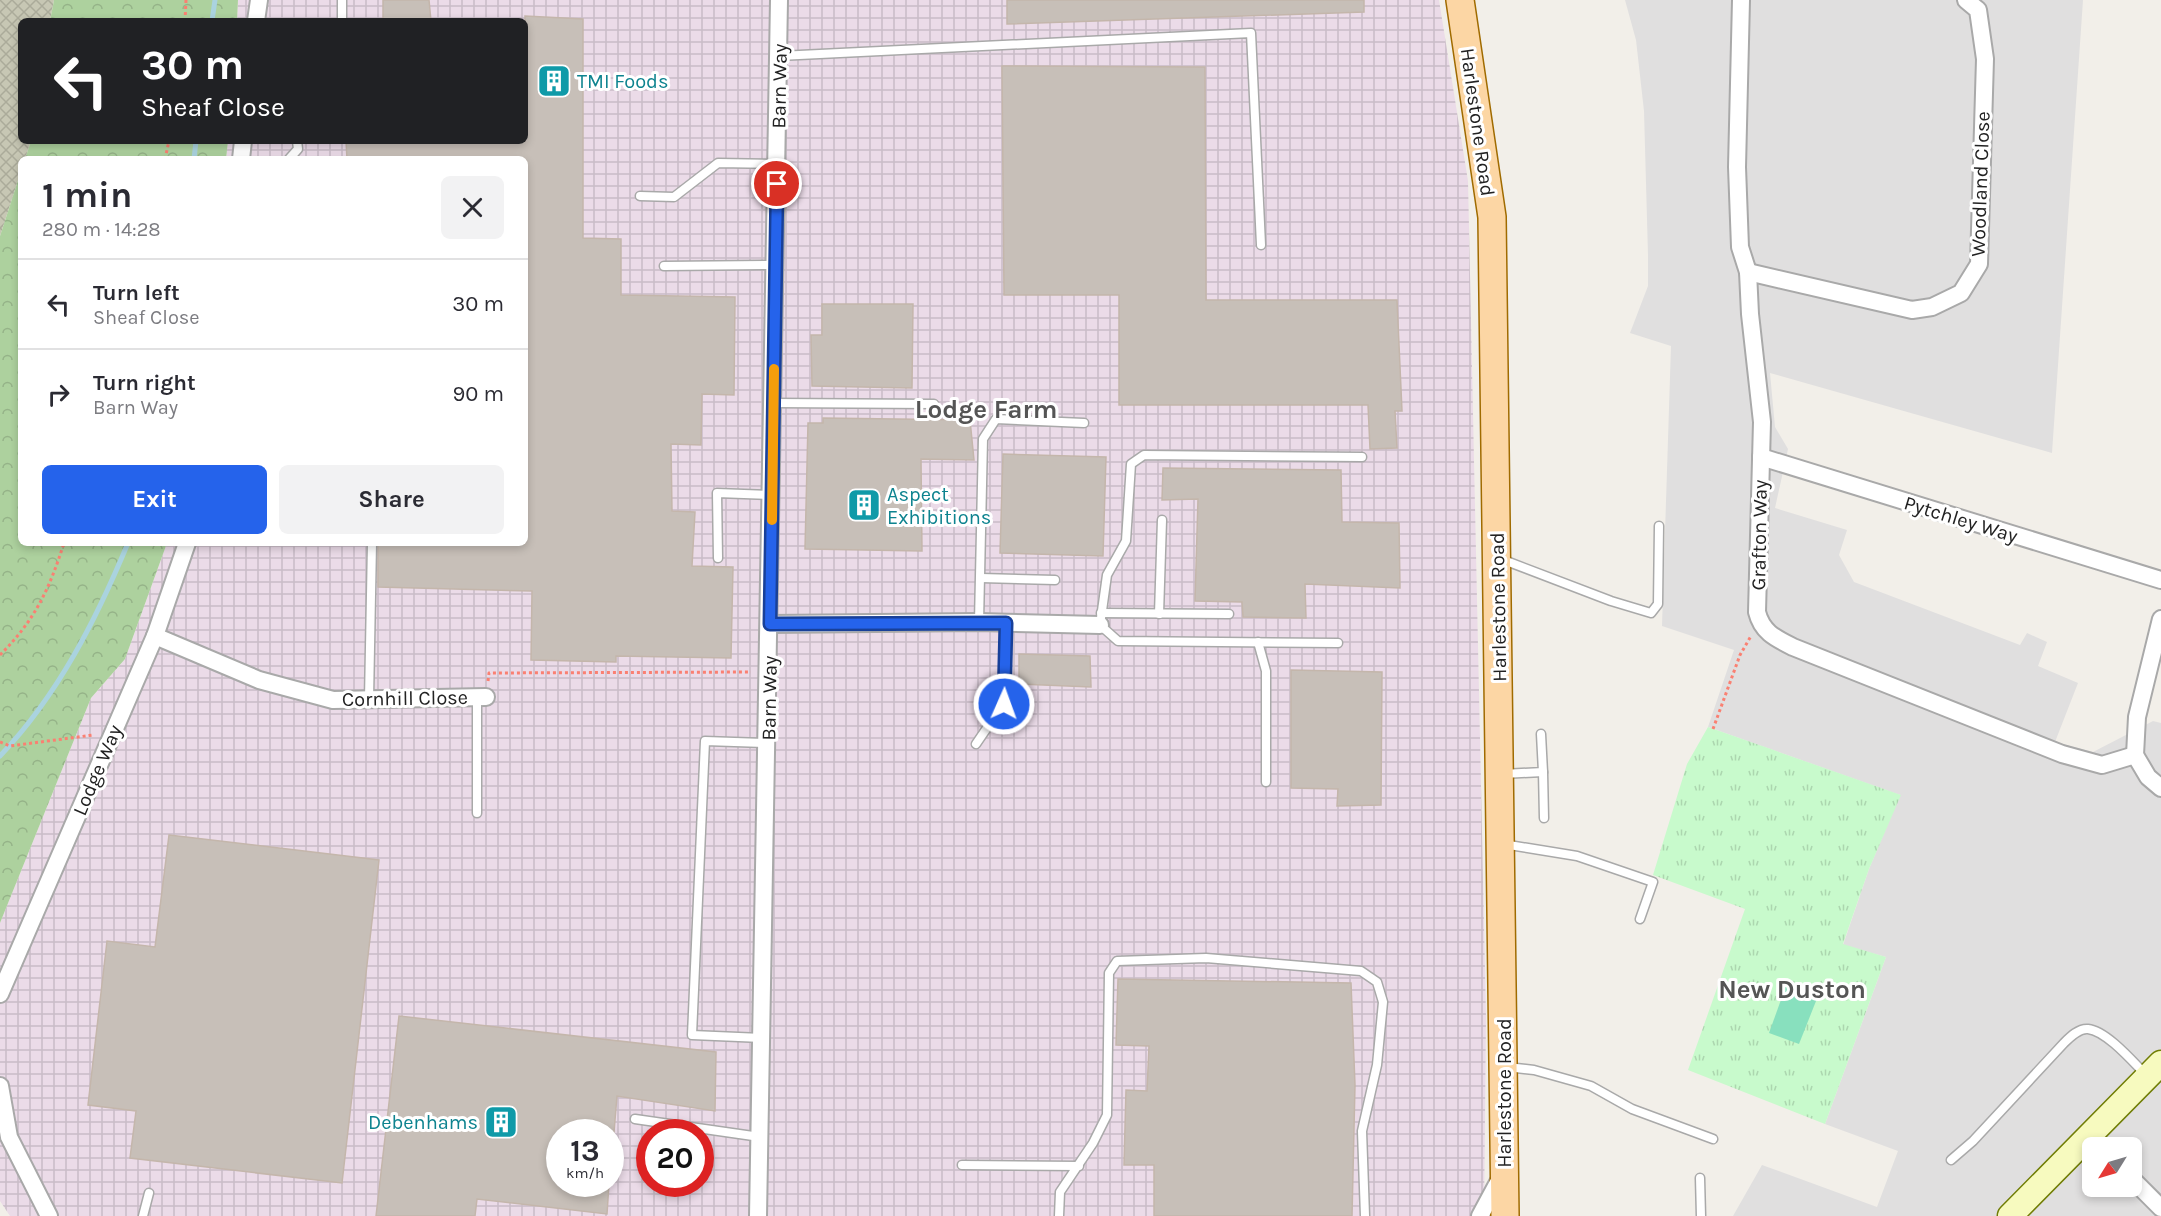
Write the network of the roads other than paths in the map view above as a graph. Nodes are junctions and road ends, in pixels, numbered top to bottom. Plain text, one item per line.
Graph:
1 (259, 0) edge
2 (342, 0) edge
3 (779, 0) edge
4 (1460, 0) edge
5 (1741, 0) edge
6 (1966, 0) edge
7 (256, 18) edge
8 (342, 18) edge
9 (779, 56) junction
10 (778, 164) junction
11 (640, 196) dead end
12 (1261, 244) dead end
13 (776, 265) junction
14 (664, 266) dead end
15 (1748, 272) junction
16 (774, 403) junction
17 (934, 404) dead end
18 (1084, 423) dead end
19 (1362, 457) dead end
20 (1761, 457) junction
21 (772, 495) junction
22 (1162, 520) dead end
23 (1659, 526) dead end
24 (186, 546) edge
25 (372, 546) edge
26 (718, 558) dead end
27 (1498, 558) junction
28 (981, 578) junction
29 (1055, 580) dead end
30 (2161, 580) edge
31 (1159, 614) junction
32 (1229, 614) dead end
33 (1101, 619) junction
34 (2161, 619) edge
35 (979, 622) junction
36 (1006, 623) junction
37 (770, 624) junction
38 (155, 636) junction
39 (1258, 642) junction
40 (1338, 643) dead end
41 (482, 697) joint
42 (369, 699) junction
43 (1540, 734) dead end
44 (768, 743) junction
45 (976, 744) dead end
46 (2135, 755) junction
47 (1543, 772) junction
48 (1501, 774) junction
49 (1266, 782) dead end
50 (2161, 788) edge
51 (477, 813) dead end
52 (1544, 818) dead end
53 (1502, 843) junction
54 (1640, 919) dead end
55 (0, 994) edge
56 (762, 1038) junction
57 (1504, 1066) junction
58 (2154, 1070) edge
59 (0, 1086) edge
60 (635, 1119) dead end
61 (760, 1137) junction
62 (2097, 1137) edge
63 (1713, 1139) dead end
64 (2082, 1152) edge
65 (1951, 1160) dead end
66 (962, 1165) dead end
67 (1079, 1166) junction
68 (1504, 1169) junction
69 (1700, 1178) dead end
70 (2142, 1189) edge
71 (149, 1193) dead end
72 (2161, 1208) edge
73 (49, 1216) edge
74 (143, 1216) edge
75 (758, 1216) edge
76 (1059, 1216) edge
77 (1365, 1216) edge
78 (1480, 1216) edge
79 (1505, 1216) edge
80 (1701, 1216) edge
81 (2010, 1216) edge

1 - 7 street
2 - 8 lane
3 - 9 street, Barn Way
4 - 27 main road, Harlestone Road
5 - 15 street, Grafton Way
6 - 15 street, Woodland Close
9 - 10 street, Barn Way
9 - 12 lane
10 - 11 lane
10 - 13 street, Barn Way
13 - 14 lane
13 - 16 street, Barn Way
15 - 20 street, Grafton Way
16 - 17 lane
16 - 21 street, Barn Way
18 - 28 lane
19 - 33 lane
20 - 30 street, Pytchley Way
20 - 46 street, Grafton Way
21 - 26 lane
21 - 37 street, Barn Way
22 - 31 lane
23 - 27 lane
24 - 38 street, Lodge Way
25 - 42 lane
27 - 48 main road, Harlestone Road
28 - 29 lane
28 - 35 lane
31 - 32 lane
31 - 33 lane
33 - 36 street
33 - 39 lane
34 - 46 street
35 - 36 street
35 - 37 street
36 - 45 lane
37 - 44 street, Barn Way
38 - 42 street, Cornhill Close
38 - 55 street, Lodge Way
39 - 40 lane
39 - 49 lane
41 - 42 street, Cornhill Close
41 - 51 lane
43 - 47 lane
44 - 56 street, Barn Way
44 - 56 lane
46 - 50 street
47 - 48 lane
47 - 52 lane
48 - 53 main road, Harlestone Road
53 - 54 lane
53 - 57 main road, Harlestone Road
56 - 61 street, Barn Way
57 - 63 lane
57 - 68 main road, Harlestone Road
58 - 62 street
58 - 65 lane
59 - 73 street
60 - 61 lane
61 - 75 street, Barn Way
64 - 81 street
66 - 67 lane
67 - 76 lane
67 - 77 lane
68 - 78 street
68 - 79 main road, Harlestone Road
69 - 80 lane
70 - 72 street
71 - 74 lane

